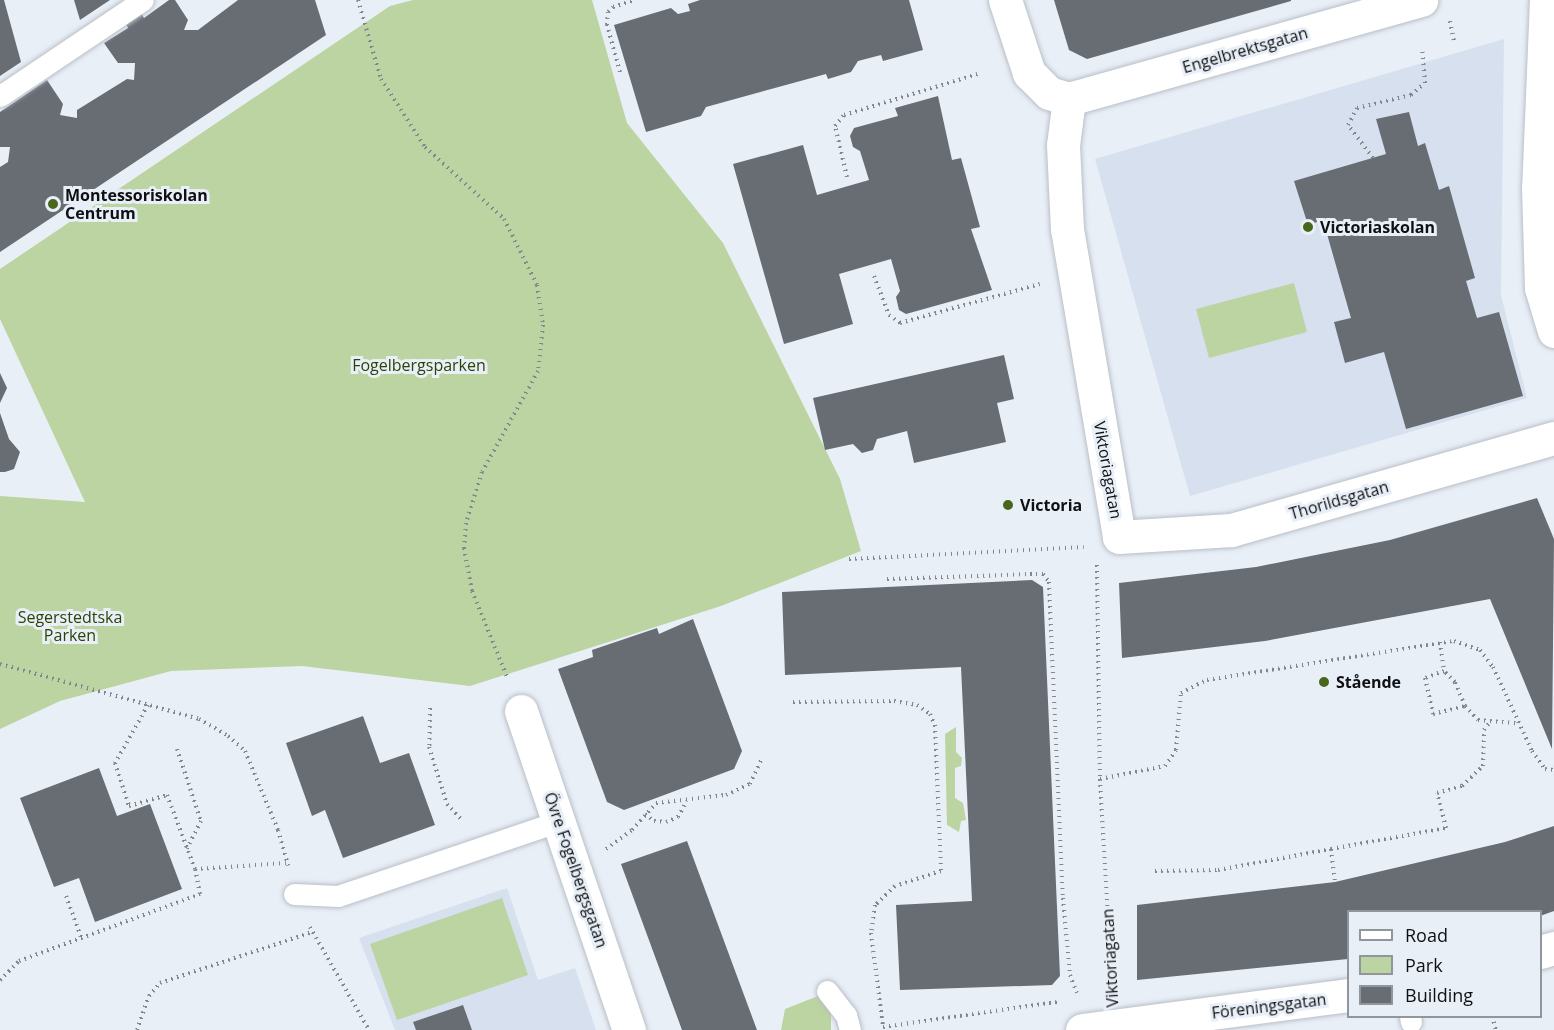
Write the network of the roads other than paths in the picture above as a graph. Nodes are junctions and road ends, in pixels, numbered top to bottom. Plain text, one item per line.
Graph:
1 (144, 0) edge
2 (1005, 0) edge
3 (1421, 0) edge
4 (1546, 0) edge
5 (0, 96) edge
6 (1069, 99) junction
7 (1554, 331) edge
8 (1554, 438) edge
9 (1108, 542) joint
10 (521, 711) road end
11 (560, 821) junction
12 (294, 894) road end
13 (827, 991) dead end
14 (1347, 995) edge
15 (1097, 1021) edge
16 (630, 1030) edge
17 (849, 1030) edge

1 - 5 lane
2 - 6 street
3 - 6 street, Engelbrektsgatan
4 - 7 street
6 - 9 street, Viktoriagatan
8 - 9 street, Thorildsgatan
10 - 11 street, Övre Fogelbergsgatan
11 - 12 lane
11 - 16 street, Övre Fogelbergsgatan
13 - 17 lane
14 - 15 street, Föreningsgatan

